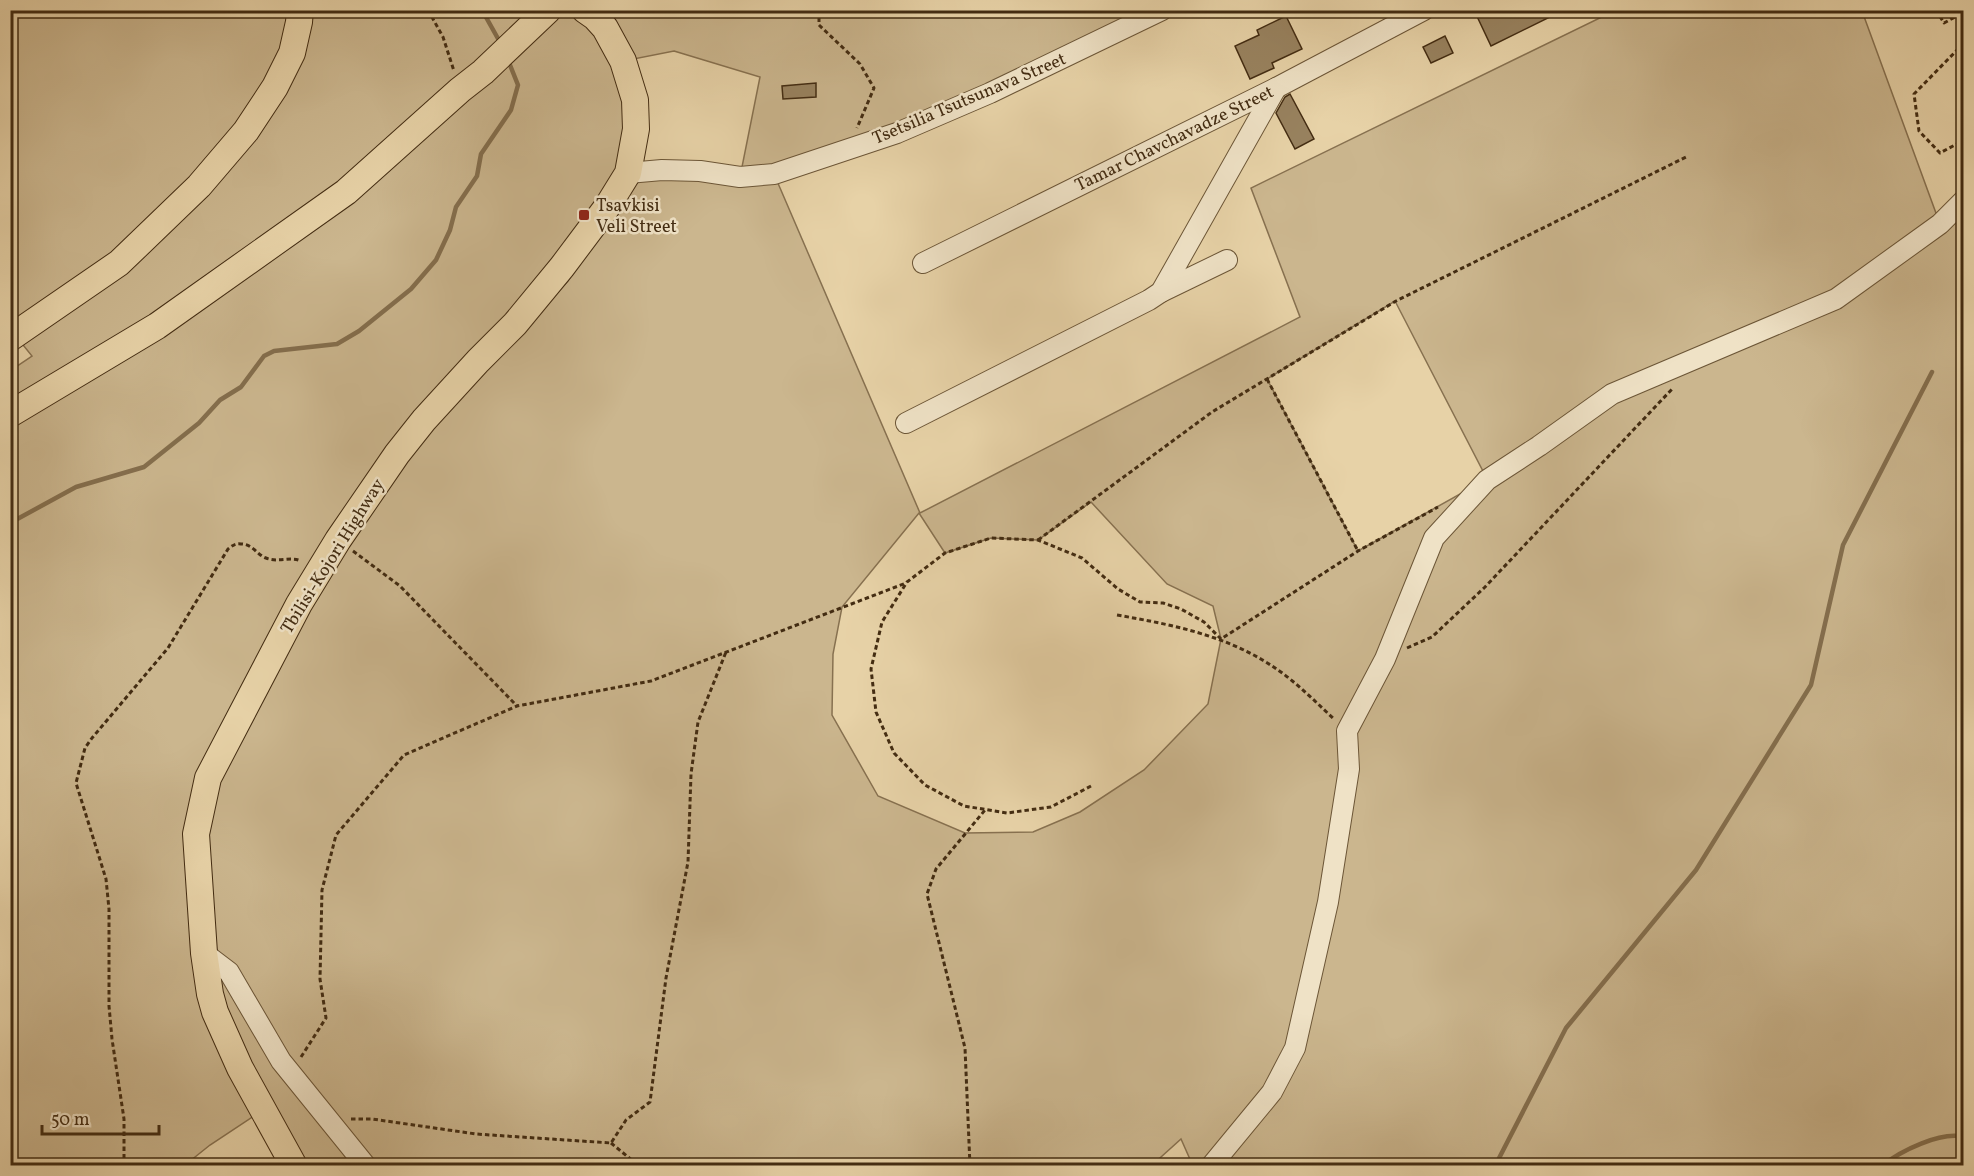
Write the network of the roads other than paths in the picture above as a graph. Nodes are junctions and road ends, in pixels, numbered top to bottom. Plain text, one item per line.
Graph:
1 (300, 10) edge
2 (548, 10) edge
3 (585, 10) edge
4 (1162, 10) edge
5 (1424, 10) edge
6 (1276, 88) junction
7 (628, 173) junction
8 (1964, 200) edge
9 (1227, 260) dead end
10 (923, 263) dead end
11 (1161, 292) junction
12 (10, 338) edge
13 (10, 414) edge
14 (906, 423) dead end
15 (204, 953) junction
16 (294, 1166) edge
17 (366, 1166) edge
18 (1211, 1166) edge

1 - 12 main road
2 - 13 main road
3 - 7 main road, Tbilisi-Kojori Highway
4 - 7 street, Tsetsilia Tsutsunava Street
5 - 6 street, Tamar Chavchavadze Street
6 - 10 street, Tamar Chavchavadze Street
6 - 11 street
7 - 15 main road, Tbilisi-Kojori Highway
8 - 18 street
9 - 11 street
11 - 14 street
15 - 16 main road, Tbilisi-Kojori Highway
15 - 17 street

